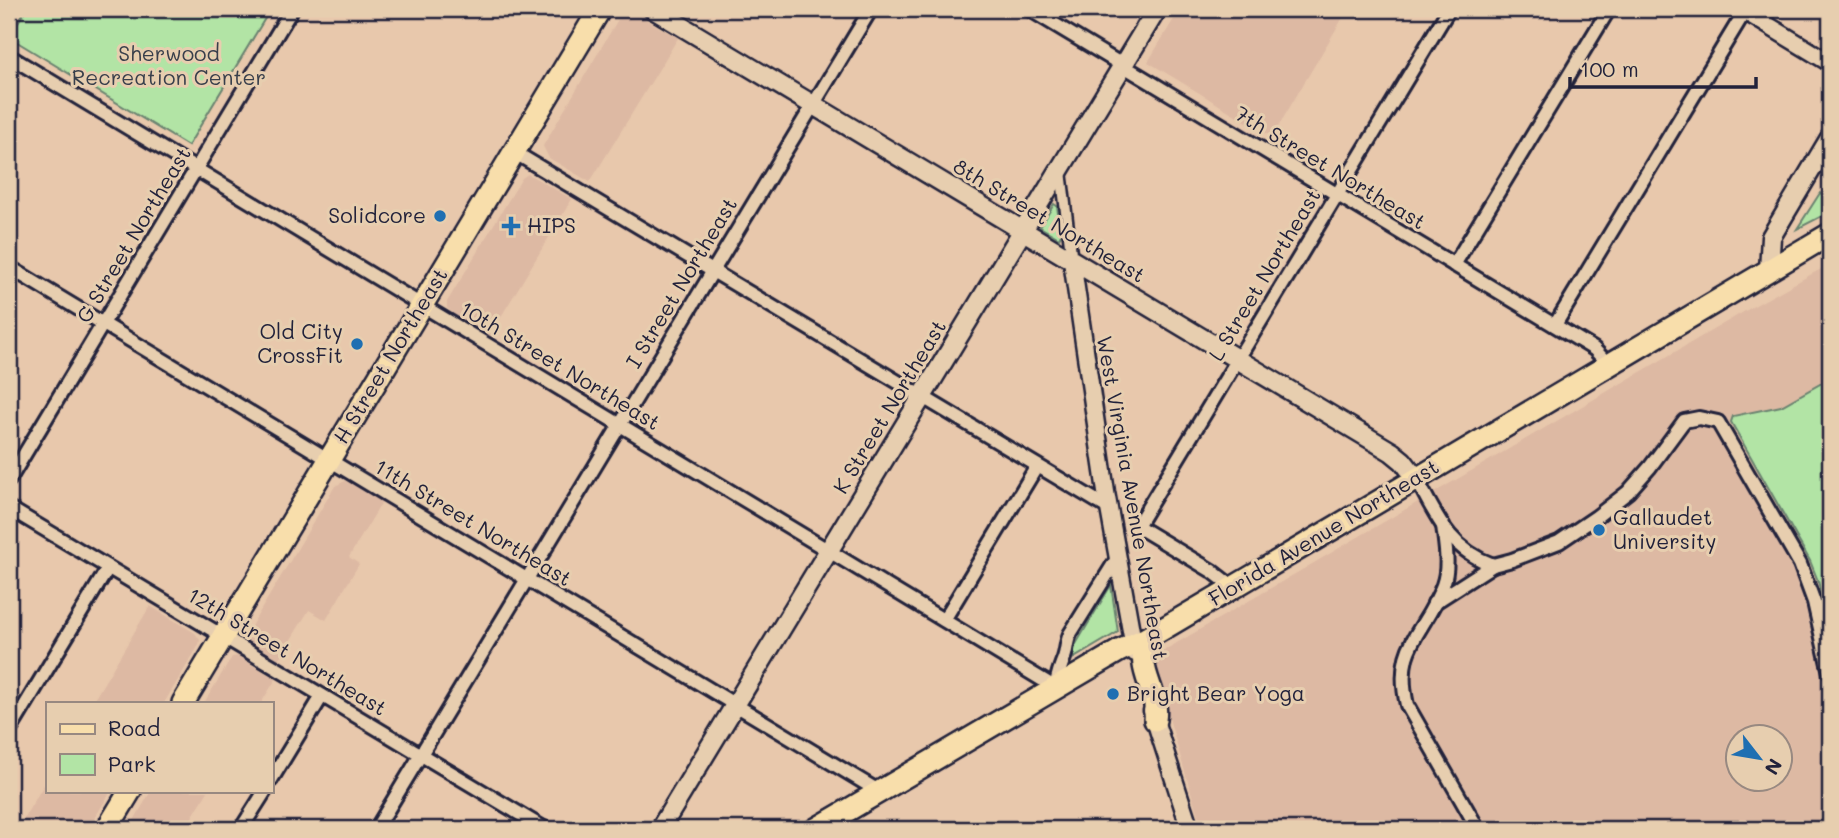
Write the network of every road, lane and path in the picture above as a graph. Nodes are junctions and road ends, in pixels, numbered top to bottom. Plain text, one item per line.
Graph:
1 (600, 9) edge
2 (653, 9) edge
3 (871, 9) edge
4 (1029, 9) edge
5 (1157, 9) edge
6 (1449, 9) edge
7 (1609, 9) edge
8 (1743, 10) edge
9 (286, 11) edge
10 (9, 56) edge
11 (1830, 62) edge
12 (1123, 65) junction
13 (813, 105) junction
14 (1830, 138) edge
15 (514, 152) junction
16 (1061, 167) junction
17 (195, 169) junction
18 (1336, 194) junction
19 (1022, 231) junction
20 (1830, 234) edge
21 (1072, 261) junction
22 (1454, 265) junction
23 (9, 267) edge
24 (1769, 270) junction
25 (712, 271) junction
26 (422, 305) junction
27 (103, 323) junction
28 (1555, 325) junction
29 (1236, 359) junction
30 (1608, 364) junction
31 (923, 398) junction
32 (620, 424) junction
33 (329, 459) junction
34 (1037, 466) junction
35 (1416, 478) junction
36 (9, 480) edge
37 (9, 508) edge
38 (1110, 509) junction
39 (1443, 525) junction
40 (830, 550) junction
41 (1118, 557) junction
42 (1493, 565) junction
43 (108, 568) junction
44 (527, 578) junction
45 (1234, 588) junction
46 (1434, 603) junction
47 (944, 620) junction
48 (223, 637) junction
49 (1141, 641) junction
50 (1830, 673) edge
51 (1056, 688) junction
52 (322, 696) junction
53 (184, 702) edge
54 (737, 704) junction
55 (1154, 720) joint
56 (9, 732) edge
57 (420, 755) junction
58 (273, 777) edge
59 (129, 792) edge
60 (264, 792) edge
61 (880, 792) junction
62 (107, 829) edge
63 (241, 829) edge
64 (376, 829) edge
65 (545, 829) edge
66 (660, 829) edge
67 (816, 829) edge
68 (1189, 829) edge
69 (1478, 829) edge

1 - 15 main road, H Street Northeast
2 - 13 main road, 8th Street Northeast
3 - 13 street, I Street Northeast
4 - 12 street, 7th Street Northeast
5 - 12 main road, K Street Northeast
6 - 18 street, L Street Northeast
7 - 22 street
8 - 11 street
8 - 28 street
9 - 17 street, G Street Northeast
10 - 17 street, 10th Street Northeast
12 - 16 main road, K Street Northeast
12 - 18 street, 7th Street Northeast
13 - 19 main road, 8th Street Northeast
13 - 25 street, I Street Northeast
14 - 24 main road
15 - 25 street
15 - 26 main road, H Street Northeast
16 - 19 main road, K Street Northeast
16 - 21 street, West Virginia Avenue Northeast
17 - 26 street, 10th Street Northeast
17 - 27 street, G Street Northeast
18 - 22 street, 7th Street Northeast
18 - 29 street, L Street Northeast
19 - 21 main road, 8th Street Northeast
19 - 31 main road, K Street Northeast
20 - 24 main road, Florida Avenue Northeast
21 - 29 main road, 8th Street Northeast
21 - 38 street, West Virginia Avenue Northeast
22 - 28 street, 7th Street Northeast
23 - 27 street, 11th Street Northeast
24 - 30 main road, Florida Avenue Northeast
25 - 31 street
25 - 32 street, I Street Northeast
26 - 32 street, 10th Street Northeast
26 - 33 main road, H Street Northeast
27 - 33 street, 11th Street Northeast
27 - 36 street, G Street Northeast
28 - 30 street, 7th Street Northeast
29 - 35 main road, 8th Street Northeast
29 - 45 street, L Street Northeast
30 - 35 main road, Florida Avenue Northeast
31 - 34 street
31 - 40 main road, K Street Northeast
32 - 40 street, 10th Street Northeast
32 - 44 street, I Street Northeast
33 - 44 street, 11th Street Northeast
33 - 48 main road, H Street Northeast
34 - 38 street
34 - 47 street
35 - 39 street
35 - 45 main road, Florida Avenue Northeast
37 - 43 street, 12th Street Northeast
38 - 41 street, West Virginia Avenue Northeast
39 - 42 street
39 - 46 street
40 - 47 street, 10th Street Northeast
40 - 54 main road, K Street Northeast
41 - 49 street, West Virginia Avenue Northeast
41 - 51 street
42 - 46 street
42 - 50 street
43 - 48 street, 12th Street Northeast
43 - 56 street
44 - 54 street, 11th Street Northeast
44 - 57 street, I Street Northeast
45 - 49 main road, Florida Avenue Northeast
46 - 69 street
47 - 51 street, 10th Street Northeast
48 - 52 street, 12th Street Northeast
48 - 53 main road, H Street Northeast
49 - 51 main road, Florida Avenue Northeast
49 - 55 main road
51 - 61 main road, Florida Avenue Northeast
52 - 57 street, 12th Street Northeast
52 - 58 street
54 - 61 street, 11th Street Northeast
54 - 66 main road, K Street Northeast
55 - 68 street
57 - 64 street, I Street Northeast
57 - 65 street, 12th Street Northeast
59 - 62 main road
60 - 63 street
61 - 67 main road, Florida Avenue Northeast

